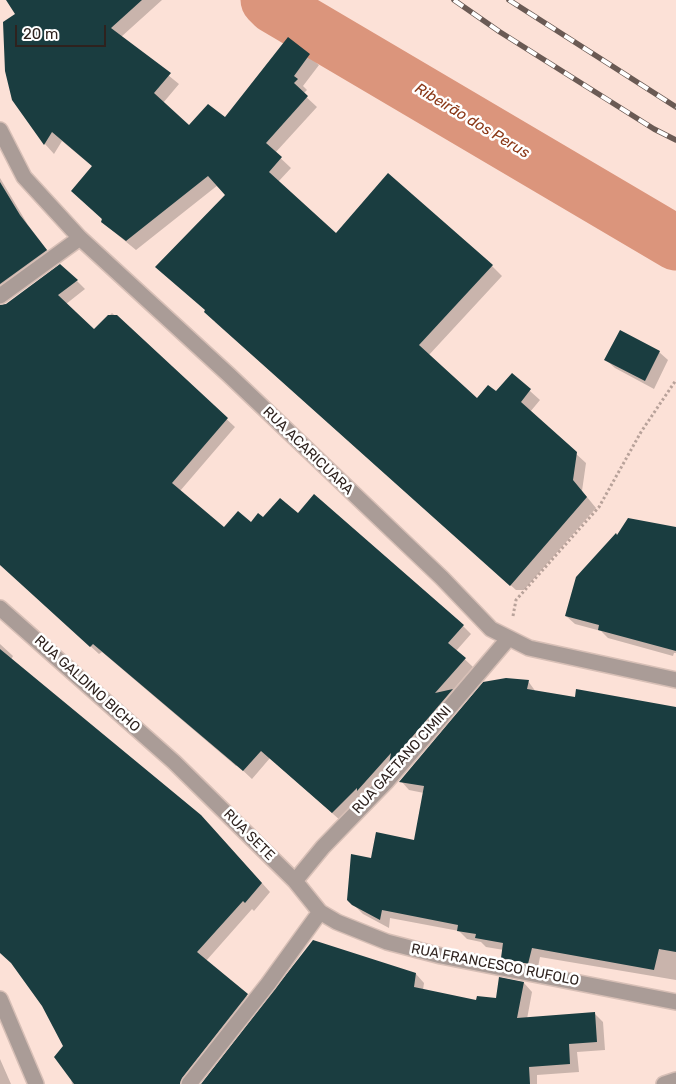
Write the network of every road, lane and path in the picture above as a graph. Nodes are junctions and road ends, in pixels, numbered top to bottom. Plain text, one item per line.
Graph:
1 (0, 130) edge
2 (80, 238) junction
3 (0, 296) edge
4 (676, 380) edge
5 (0, 608) edge
6 (508, 639) junction
7 (676, 680) edge
8 (174, 762) joint
9 (295, 881) junction
10 (320, 912) junction
11 (0, 999) edge
12 (676, 1002) edge
13 (676, 1080) edge
14 (36, 1084) edge
15 (189, 1084) edge
16 (664, 1084) edge

1 - 2 street, RUA ACARICUARA
2 - 3 street
2 - 6 street, RUA ACARICUARA
4 - 6 path
5 - 8 street, RUA GALDINO BICHO
6 - 7 street, RUA ACARICUARA
6 - 9 street, RUA GAETANO CIMINI
8 - 9 street, RUA SETE
9 - 10 street, RUA SETE
10 - 12 street, RUA FRANCESCO RUFOLO
10 - 15 street
11 - 14 street
13 - 16 street

